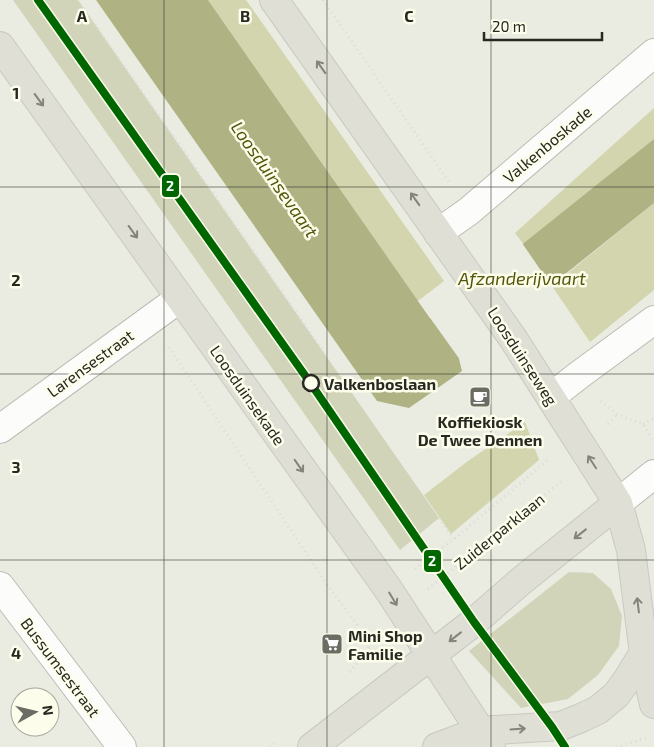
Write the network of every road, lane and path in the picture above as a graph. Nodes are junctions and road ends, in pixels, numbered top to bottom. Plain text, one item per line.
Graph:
1 (78, 0) edge
2 (274, 0) edge
3 (323, 0) edge
4 (0, 46) edge
5 (654, 53) edge
6 (469, 211) junction
7 (438, 233) junction
8 (180, 298) junction
9 (150, 318) junction
10 (654, 320) edge
11 (322, 349) dead end
12 (551, 397) junction
13 (603, 403) dead end
14 (654, 418) edge
15 (643, 424) junction
16 (0, 429) edge
17 (654, 442) edge
18 (580, 444) junction
19 (654, 474) edge
20 (618, 503) junction
21 (439, 518) dead end
22 (454, 539) junction
23 (0, 586) edge
24 (394, 601) junction
25 (354, 621) junction
26 (370, 648) junction
27 (432, 654) junction
28 (649, 656) edge
29 (344, 679) dead end
30 (387, 690) junction
31 (654, 704) edge
32 (284, 736) dead end
33 (654, 736) edge
34 (485, 739) edge
35 (122, 747) edge
36 (270, 747) edge
37 (312, 747) edge
38 (437, 747) edge
39 (616, 747) edge

1 - 11 path
7 -> 2 main road, Loosduinseweg
3 - 6 path
4 -> 8 main road, Loosduinsekade
5 - 6 street, Valkenboskade
6 - 7 street, Valkenboskade
7 - 12 main road, Loosduinseweg
8 - 9 street, Larensestraat
8 -> 24 main road, Loosduinsekade
9 - 16 street, Larensestraat
9 - 25 path
10 - 12 street
12 - 18 main road, Loosduinseweg
13 - 18 path
14 - 15 path
15 - 17 path
15 - 18 path, Zuiderparklaan
20 -> 18 main road, Loosduinseweg
18 - 22 path
18 - 24 path, Zuiderparklaan
19 - 20 street
20 -> 27 main road
28 -> 20 main road, Loosduinseweg
21 - 22 path
22 - 24 path
23 - 35 street, Bussumsestraat
24 - 25 path
24 - 26 path, Zuiderparklaan
24 - 27 main road, Loosduinsekade
25 - 26 path
26 - 29 path, Zuiderparklaan
26 - 30 path
27 - 30 main road
27 - 34 main road, Loosduinsekade
28 - 31 main road, Loosduinseweg
34 -> 28 main road
30 - 37 main road
32 - 36 path
33 - 39 path
34 - 38 main road

